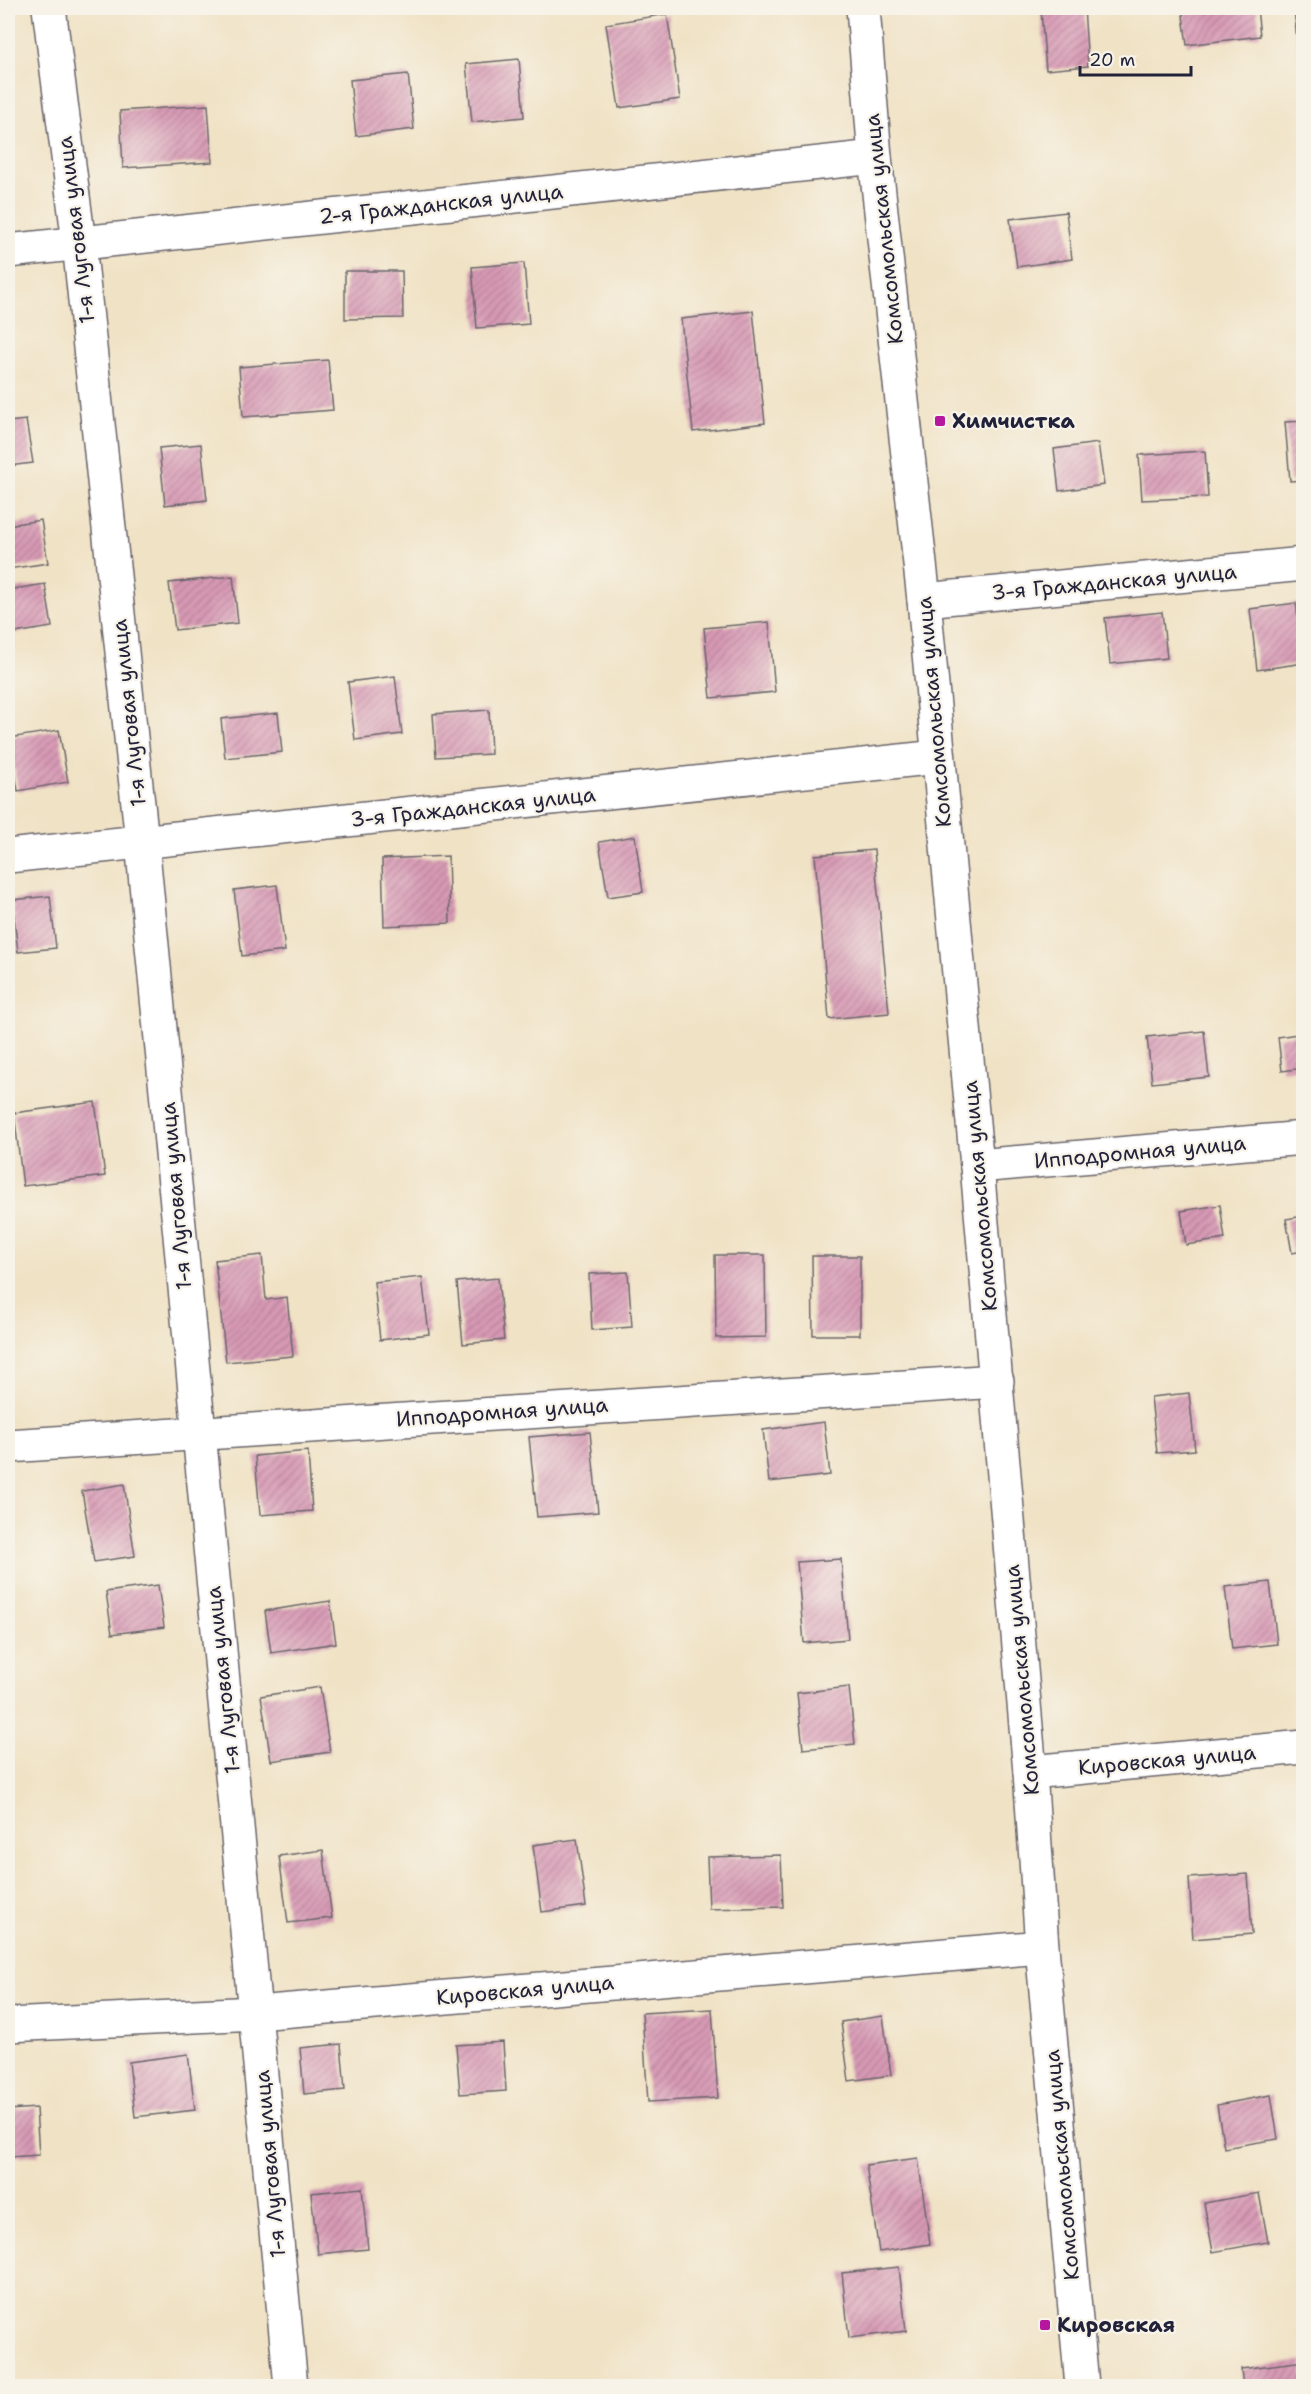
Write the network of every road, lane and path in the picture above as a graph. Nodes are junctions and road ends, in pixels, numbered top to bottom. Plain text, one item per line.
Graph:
1 (49, 8) edge
2 (863, 8) edge
3 (875, 157) junction
4 (79, 243) junction
5 (8, 251) edge
6 (1304, 564) edge
7 (924, 600) junction
8 (938, 757) junction
9 (142, 842) junction
10 (8, 856) edge
11 (1304, 1138) edge
12 (977, 1166) junction
13 (997, 1381) junction
14 (198, 1432) junction
15 (8, 1446) edge
16 (1304, 1747) edge
17 (1030, 1772) junction
18 (1042, 1947) junction
19 (256, 2013) junction
20 (8, 2025) edge
21 (291, 2386) edge
22 (1082, 2386) edge

1 - 4 street, 1-я Луговая улица
2 - 3 street, Комсомольская улица
3 - 4 street, 2-я Гражданская улица
3 - 7 street, Комсомольская улица
4 - 5 street, 2-я Гражданская улица
4 - 9 street, 1-я Луговая улица
6 - 7 street, 3-я Гражданская улица
7 - 8 street, Комсомольская улица
8 - 9 street, 3-я Гражданская улица
8 - 12 street, Комсомольская улица
9 - 10 street, 3-я Гражданская улица
9 - 14 street, 1-я Луговая улица
11 - 12 street, Ипподромная улица
12 - 13 street, Комсомольская улица
13 - 14 street, Ипподромная улица
13 - 17 street, Комсомольская улица
14 - 15 street, Ипподромная улица
14 - 19 street, 1-я Луговая улица
16 - 17 street, Кировская улица
17 - 18 street, Комсомольская улица
18 - 19 street, Кировская улица
18 - 22 street, Комсомольская улица
19 - 20 street, Кировская улица
19 - 21 street, 1-я Луговая улица

